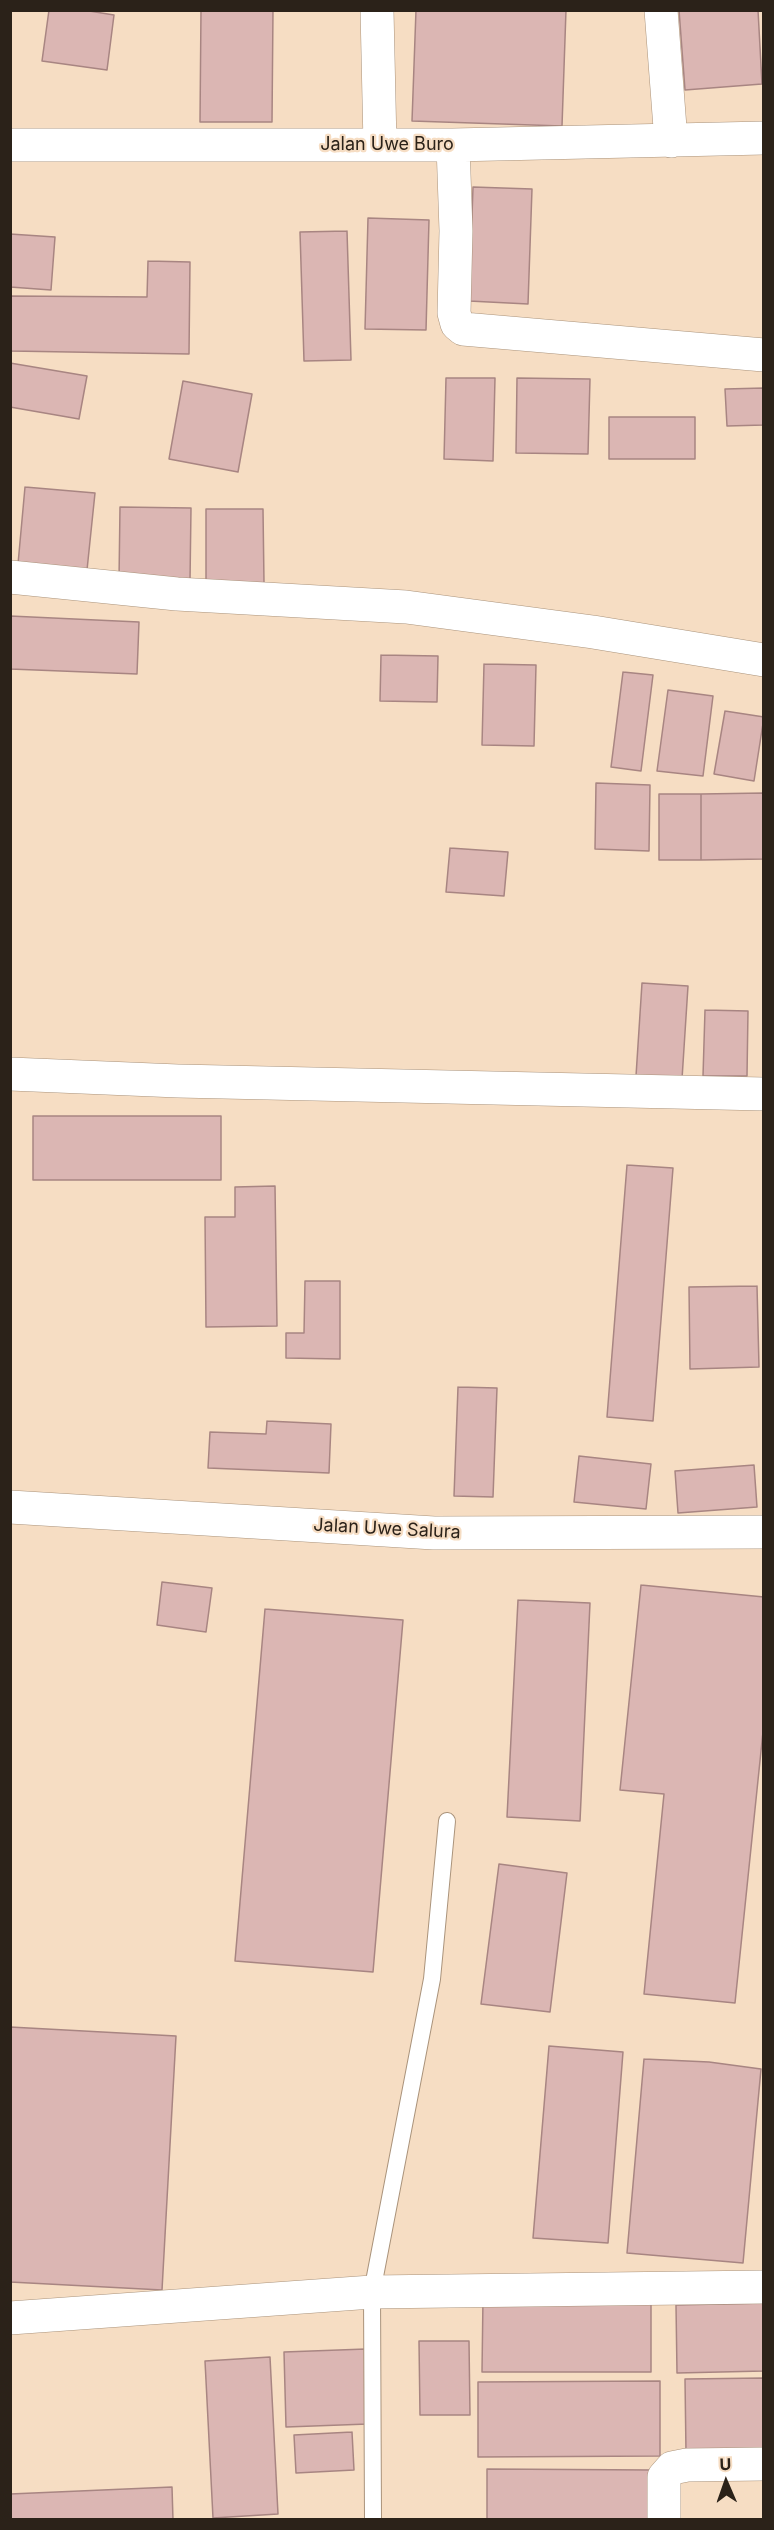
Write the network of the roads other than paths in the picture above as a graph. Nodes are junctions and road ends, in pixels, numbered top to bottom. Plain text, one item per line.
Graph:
1 (377, 10) edge
2 (661, 10) edge
3 (764, 138) edge
4 (671, 141) junction
5 (380, 145) junction
6 (10, 146) edge
7 (453, 146) junction
8 (764, 355) edge
9 (10, 577) edge
10 (764, 660) edge
11 (10, 1074) edge
12 (764, 1094) edge
13 (10, 1507) edge
14 (764, 1533) edge
15 (447, 1821) dead end
16 (764, 2287) edge
17 (372, 2292) junction
18 (10, 2318) edge
19 (764, 2463) edge
20 (373, 2520) edge
21 (664, 2520) edge

1 - 5 street
2 - 4 street
3 - 4 street, Jalan Uwe Buro
4 - 7 street, Jalan Uwe Buro
5 - 6 street, Jalan Uwe Buro
5 - 7 street, Jalan Uwe Buro
7 - 8 street
9 - 10 street
11 - 12 street
13 - 14 street, Jalan Uwe Salura
15 - 17 lane
16 - 17 street
17 - 18 street
17 - 20 lane
19 - 21 street

